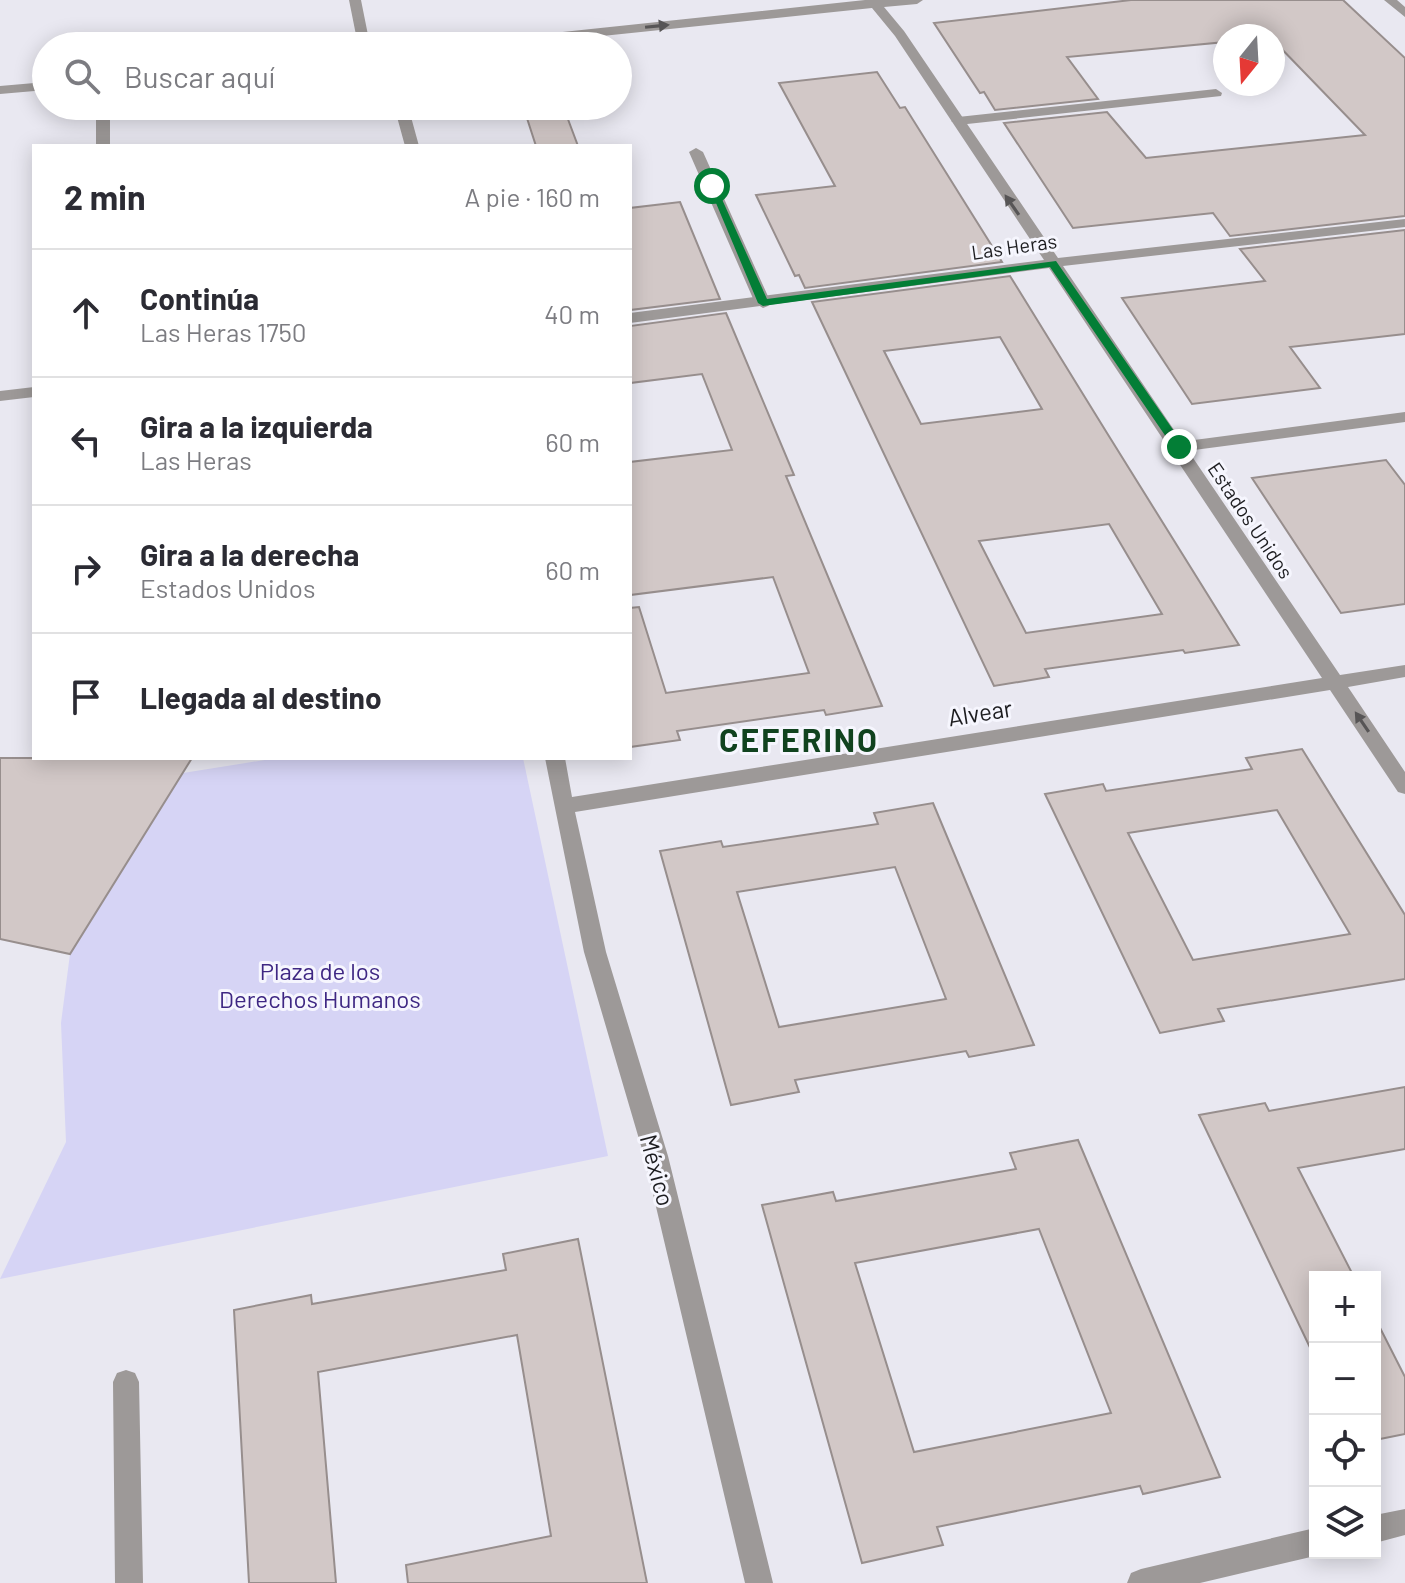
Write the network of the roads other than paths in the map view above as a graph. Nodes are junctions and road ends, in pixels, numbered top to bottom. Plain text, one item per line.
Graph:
1 (355, 0) edge
2 (917, 0) edge
3 (1390, 0) edge
4 (873, 2) edge
5 (1405, 13) edge
6 (361, 32) edge
7 (597, 32) edge
8 (32, 87) edge
9 (0, 90) edge
10 (1213, 93) edge
11 (103, 120) edge
12 (405, 120) edge
13 (958, 121) junction
14 (103, 144) edge
15 (411, 144) edge
16 (696, 152) dead end
17 (1405, 223) edge
18 (1052, 263) junction
19 (763, 303) junction
20 (632, 318) edge
21 (32, 392) edge
22 (0, 396) edge
23 (1405, 417) edge
24 (1179, 447) junction
25 (1405, 671) edge
26 (1334, 682) junction
27 (555, 760) edge
28 (1405, 787) edge
29 (564, 806) junction
30 (126, 1382) dead end
31 (1405, 1522) edge
32 (1381, 1528) edge
33 (1309, 1543) edge
34 (129, 1583) edge
35 (759, 1583) edge
36 (1141, 1583) edge

1 - 6 street
2 - 4 street
3 - 5 street
7 -> 4 street
4 - 13 street, Estados Unidos
8 - 9 street
10 - 13 street
11 - 14 street
12 - 15 street
18 -> 13 street, Estados Unidos
16 - 19 street
17 - 18 street, Las Heras
18 - 19 street, Las Heras
18 - 24 street, Estados Unidos
19 - 20 street, Las Heras
21 - 22 street
23 - 24 street
24 - 26 street, Estados Unidos
25 - 26 street, Alvear
28 -> 26 street, Estados Unidos
26 - 29 street, Alvear
27 - 29 street, México
29 - 35 street, México
30 - 34 street
31 - 32 street
33 - 36 street

